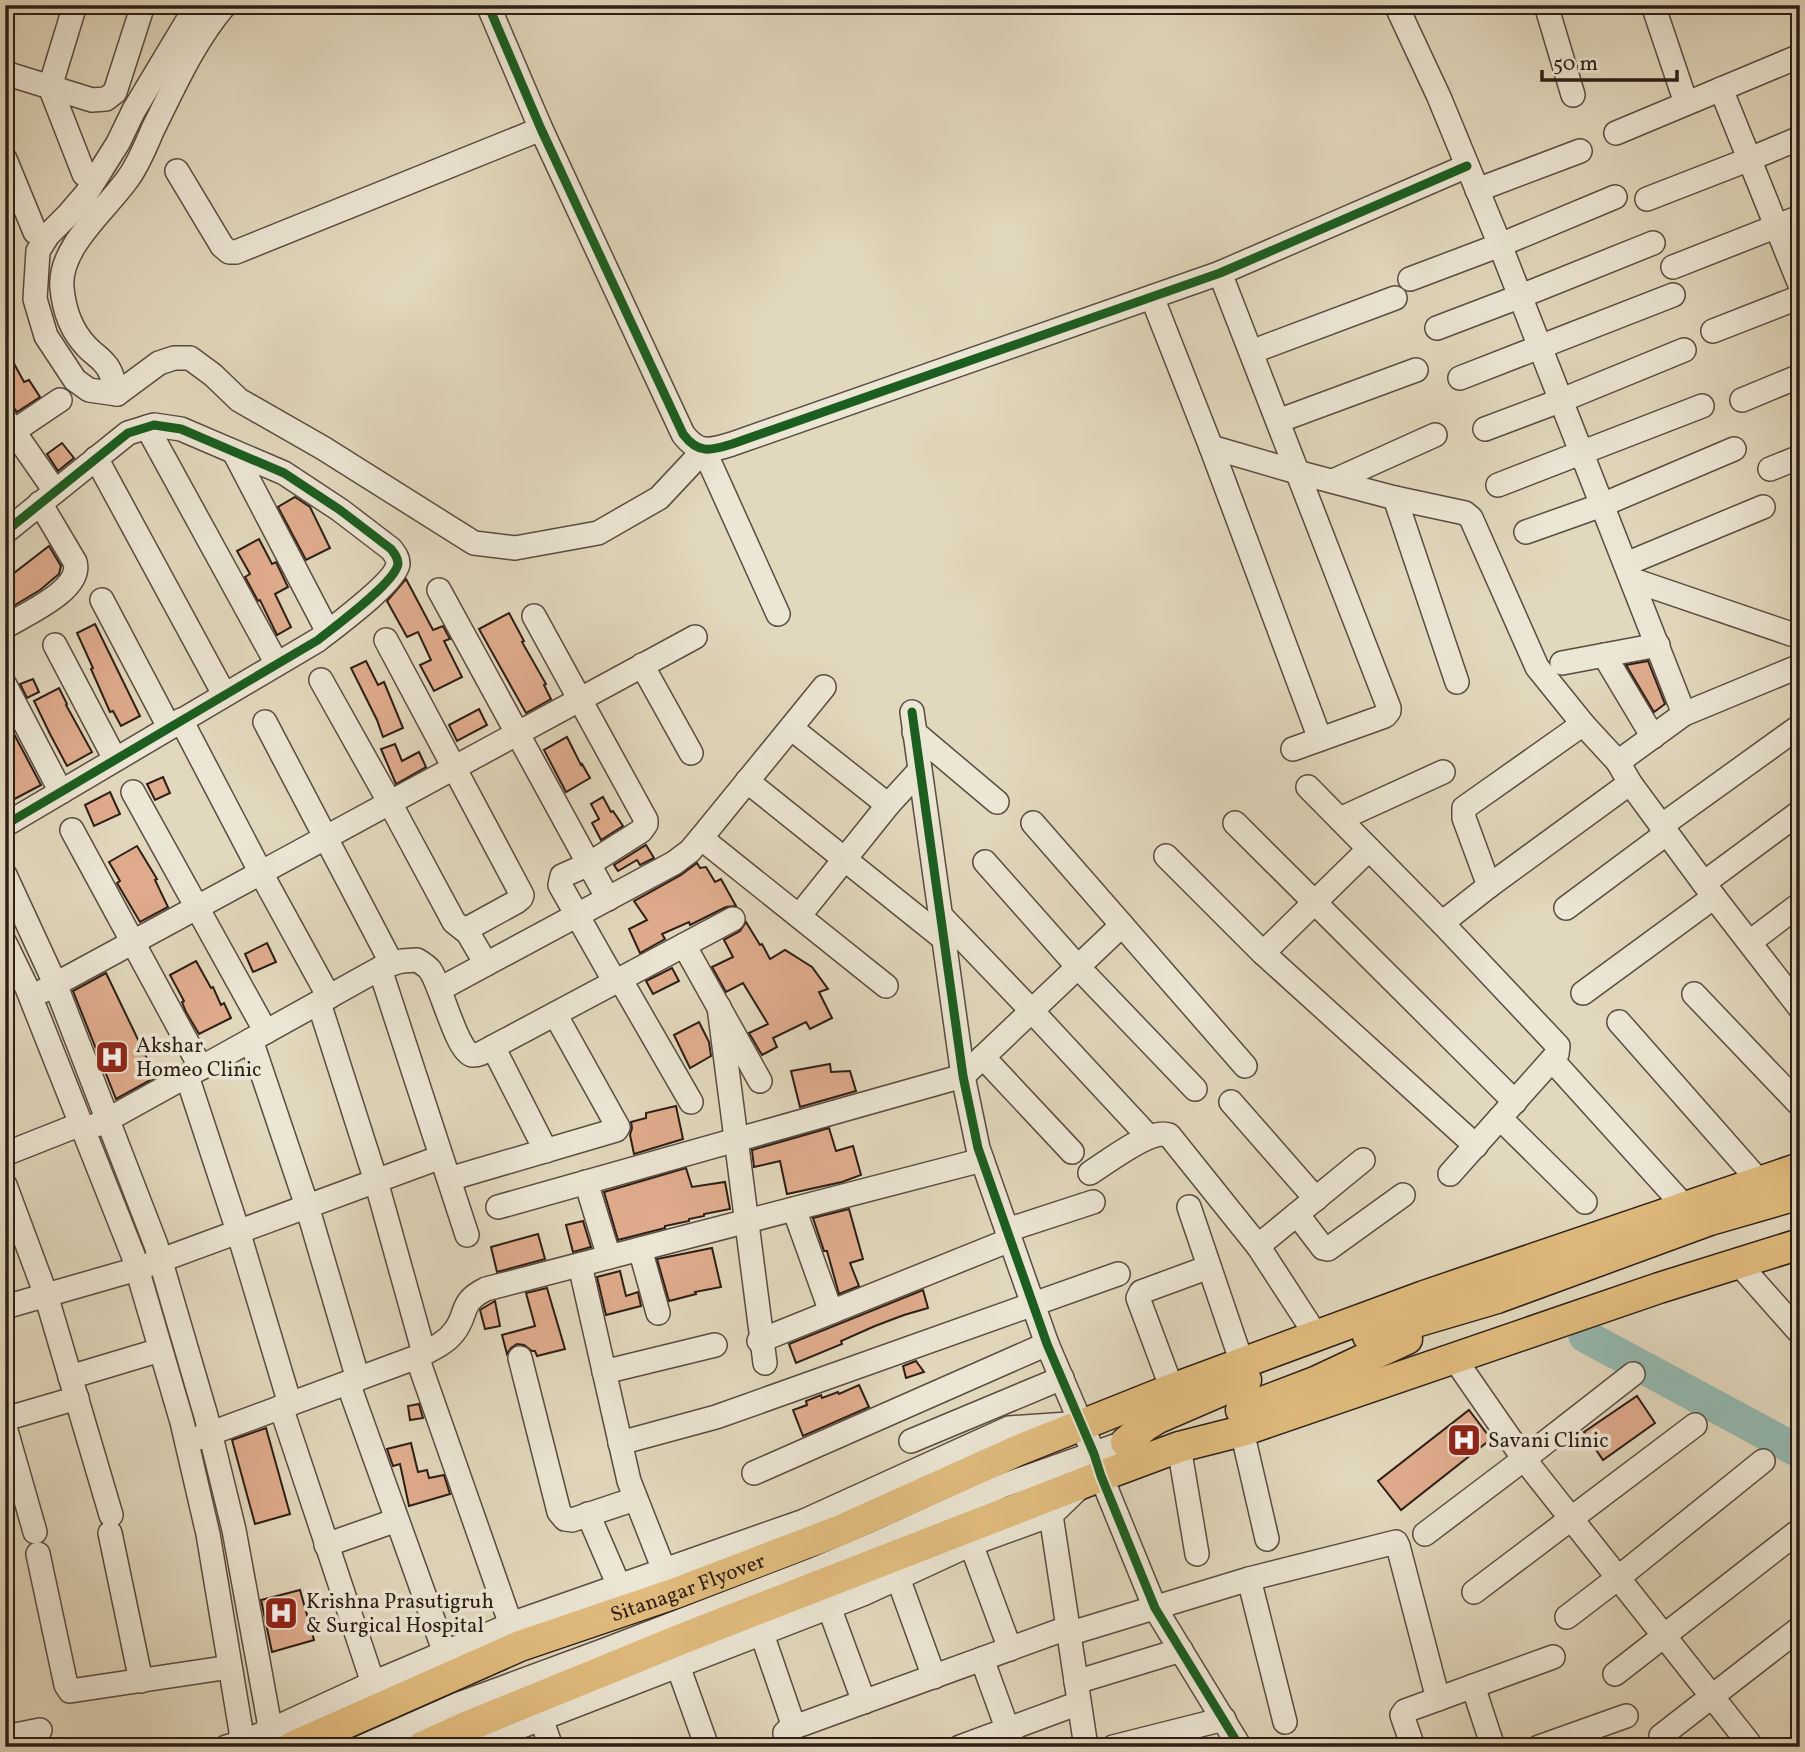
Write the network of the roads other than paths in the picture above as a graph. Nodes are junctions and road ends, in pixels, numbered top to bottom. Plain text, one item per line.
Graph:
1 (75, 5) edge
2 (143, 5) edge
3 (197, 5) edge
4 (225, 5) edge
5 (488, 5) edge
6 (1396, 5) edge
7 (1546, 5) edge
8 (1653, 5) edge
9 (1800, 56) edge
10 (5, 73) edge
11 (50, 87) junction
12 (1721, 89) junction
13 (1573, 95) dead end
14 (106, 99) junction
15 (1686, 103) junction
16 (134, 110) junction
17 (157, 120) junction
18 (541, 129) junction
19 (1616, 133) dead end
20 (1800, 138) edge
21 (1580, 151) dead end
22 (5, 159) edge
23 (1749, 159) junction
24 (1467, 166) junction
25 (177, 171) dead end
26 (84, 174) dead end
27 (1477, 190) junction
28 (1615, 197) dead end
29 (1647, 199) dead end
30 (1800, 217) edge
31 (1776, 227) junction
32 (35, 232) dead end
33 (1653, 243) dead end
34 (1500, 244) junction
35 (1673, 267) dead end
36 (1220, 273) junction
37 (1410, 279) dead end
38 (1800, 285) edge
39 (1673, 295) dead end
40 (1521, 296) junction
41 (1152, 297) junction
42 (1800, 297) edge
43 (1395, 298) dead end
44 (1437, 328) dead end
45 (1713, 331) dead end
46 (1541, 348) junction
47 (1684, 351) dead end
48 (1251, 352) junction
49 (1416, 370) dead end
50 (1800, 376) edge
51 (1460, 379) dead end
52 (117, 394) junction
53 (60, 400) dead end
54 (1562, 400) junction
55 (1742, 400) dead end
56 (1702, 406) dead end
57 (1278, 421) junction
58 (9, 425) edge
59 (147, 427) junction
60 (1485, 429) dead end
61 (1436, 435) dead end
62 (1211, 446) junction
63 (1734, 449) dead end
64 (704, 450) junction
65 (233, 452) junction
66 (1581, 453) junction
67 (1800, 457) edge
68 (96, 458) junction
69 (1770, 469) dead end
70 (1297, 472) junction
71 (1333, 481) junction
72 (1498, 485) dead end
73 (48, 497) junction
74 (1395, 498) junction
75 (1602, 505) junction
76 (1763, 508) dead end
77 (5, 532) edge
78 (1526, 532) dead end
79 (1630, 572) junction
80 (439, 590) dead end
81 (102, 600) dead end
82 (778, 614) dead end
83 (534, 616) dead end
84 (5, 627) edge
85 (328, 632) junction
86 (695, 637) dead end
87 (1800, 637) edge
88 (386, 640) dead end
89 (55, 645) dead end
90 (1658, 645) junction
91 (1604, 655) junction
92 (1562, 663) dead end
93 (277, 664) junction
94 (642, 665) junction
95 (1800, 666) edge
96 (321, 680) dead end
97 (1457, 682) dead end
98 (5, 685) edge
99 (824, 687) dead end
100 (224, 695) junction
101 (580, 699) junction
102 (1684, 715) junction
103 (265, 722) dead end
104 (175, 723) junction
105 (1583, 724) junction
106 (1800, 726) edge
107 (791, 728) junction
108 (518, 733) junction
109 (1653, 737) junction
110 (1320, 740) junction
111 (1293, 749) dead end
112 (691, 753) dead end
113 (116, 759) junction
114 (1618, 762) junction
115 (453, 768) junction
116 (920, 770) junction
117 (1443, 772) dead end
118 (747, 781) junction
119 (1630, 783) junction
120 (1308, 787) dead end
121 (61, 792) junction
122 (133, 792) dead end
123 (998, 802) dead end
124 (390, 803) junction
125 (888, 805) junction
126 (1800, 812) edge
127 (1340, 820) junction
128 (1033, 823) dead end
129 (1235, 823) dead end
130 (5, 825) edge
131 (72, 830) dead end
132 (1664, 830) junction
133 (325, 838) junction
134 (701, 838) junction
135 (1369, 849) junction
136 (1166, 856) dead end
137 (845, 859) junction
138 (985, 862) dead end
139 (589, 863) junction
140 (261, 873) junction
141 (5, 876) edge
142 (1489, 886) junction
143 (1709, 890) junction
144 (608, 899) junction
145 (1314, 902) junction
146 (1800, 904) edge
147 (1566, 908) dead end
148 (196, 909) junction
149 (577, 916) junction
150 (799, 916) junction
151 (733, 919) dead end
152 (1442, 923) junction
153 (1122, 925) junction
154 (942, 926) junction
155 (465, 930) junction
156 (1750, 942) junction
157 (5, 943) edge
158 (133, 943) junction
159 (684, 945) junction
160 (1263, 953) junction
161 (486, 964) junction
162 (386, 966) junction
163 (1078, 967) junction
164 (617, 981) junction
165 (56, 986) junction
166 (886, 986) dead end
167 (440, 989) junction
168 (1583, 993) dead end
169 (1694, 994) dead end
170 (31, 997) junction
171 (324, 1000) junction
172 (1798, 1003) edge
173 (719, 1007) junction
174 (1032, 1011) junction
175 (555, 1014) junction
176 (1619, 1022) dead end
177 (258, 1036) junction
178 (493, 1047) junction
179 (983, 1057) junction
180 (1552, 1060) junction
181 (1245, 1066) dead end
182 (194, 1072) junction
183 (962, 1076) junction
184 (760, 1081) dead end
185 (1195, 1090) dead end
186 (691, 1102) dead end
187 (1231, 1102) dead end
188 (1800, 1105) edge
189 (1508, 1110) junction
190 (109, 1119) junction
191 (82, 1127) junction
192 (1148, 1136) junction
193 (1476, 1146) junction
194 (546, 1151) junction
195 (1072, 1152) dead end
196 (5, 1154) edge
197 (442, 1157) junction
198 (982, 1160) junction
199 (1363, 1160) dead end
200 (1800, 1168) edge
201 (1090, 1173) dead end
202 (1450, 1174) dead end
203 (449, 1179) junction
204 (376, 1181) junction
205 (586, 1182) junction
206 (1760, 1182) junction
207 (5, 1185) edge
208 (1800, 1194) edge
209 (1403, 1195) dead end
210 (1316, 1199) junction
211 (1093, 1202) dead end
212 (1585, 1202) dead end
213 (307, 1206) junction
214 (498, 1207) dead end
215 (1189, 1207) dead end
216 (1685, 1207) junction
217 (794, 1209) junction
218 (1297, 1214) junction
219 (238, 1231) junction
220 (1008, 1235) junction
221 (467, 1236) dead end
222 (1800, 1244) edge
223 (1258, 1246) junction
224 (640, 1249) junction
225 (609, 1257) junction
226 (160, 1259) junction
227 (1738, 1263) junction
228 (580, 1265) junction
229 (1209, 1268) junction
230 (137, 1269) junction
231 (1118, 1274) dead end
232 (46, 1295) junction
233 (1033, 1303) junction
234 (5, 1307) edge
235 (831, 1312) junction
236 (658, 1313) dead end
237 (1800, 1333) edge
238 (1316, 1335) junction
239 (1047, 1344) junction
240 (715, 1345) dead end
241 (160, 1350) junction
242 (420, 1355) junction
243 (520, 1358) dead end
244 (1454, 1358) junction
245 (1242, 1363) junction
246 (604, 1372) junction
247 (1633, 1374) dead end
248 (1062, 1378) junction
249 (353, 1381) junction
250 (73, 1388) junction
251 (1172, 1388) junction
252 (286, 1406) junction
253 (5, 1419) edge
254 (1082, 1424) junction
255 (1695, 1425) dead end
256 (5, 1427) edge
257 (1242, 1431) junction
258 (210, 1433) junction
259 (911, 1441) dead end
260 (187, 1442) junction
261 (1126, 1442) joint
262 (620, 1443) junction
263 (1179, 1447) junction
264 (1524, 1460) junction
265 (1763, 1461) dead end
266 (1093, 1471) junction
267 (754, 1473) dead end
268 (635, 1499) junction
269 (1046, 1508) junction
270 (588, 1514) junction
271 (1570, 1519) junction
272 (397, 1520) junction
273 (1800, 1530) edge
274 (1425, 1534) dead end
275 (1267, 1539) dead end
276 (971, 1544) junction
277 (326, 1545) junction
278 (1197, 1554) dead end
279 (664, 1570) junction
280 (898, 1578) junction
281 (1618, 1578) junction
282 (1249, 1579) junction
283 (619, 1586) junction
284 (1474, 1592) dead end
285 (829, 1607) junction
286 (1155, 1608) junction
287 (1567, 1617) dead end
288 (511, 1625) junction
289 (1800, 1628) edge
290 (1068, 1631) junction
291 (762, 1633) junction
292 (1664, 1636) junction
293 (1010, 1649) junction
294 (1181, 1650) junction
295 (445, 1653) junction
296 (1553, 1657) dead end
297 (982, 1659) junction
298 (678, 1666) junction
299 (230, 1667) junction
300 (1615, 1674) dead end
301 (934, 1676) junction
302 (141, 1681) junction
303 (373, 1684) junction
304 (1473, 1686) junction
305 (1077, 1692) junction
306 (1713, 1696) junction
307 (1438, 1699) junction
308 (864, 1702) junction
309 (1626, 1716) dead end
310 (541, 1718) junction
311 (1224, 1719) junction
312 (1285, 1722) dead end
313 (40, 1730) dead end
314 (1661, 1736) dead end
315 (5, 1737) edge
316 (791, 1737) edge
317 (1011, 1738) edge
318 (276, 1742) edge
319 (235, 1746) edge
320 (362, 1747) edge
321 (422, 1747) edge
322 (468, 1747) edge
323 (551, 1747) edge
324 (707, 1747) edge
325 (960, 1747) edge
326 (1086, 1747) edge
327 (1113, 1747) edge
328 (1240, 1747) edge
329 (1413, 1747) edge
330 (1493, 1747) edge
331 (1539, 1747) edge
332 (1752, 1747) edge

1 - 11 street
2 - 14 street
3 - 16 street
4 - 17 street
5 - 18 street
6 - 24 street
7 - 13 street
8 - 15 street
9 - 12 street
10 - 11 street
11 - 14 street
11 - 26 street
12 - 15 street
12 - 23 street
14 - 16 street
15 - 19 street
16 - 17 street
16 - 52 street
17 - 52 street
18 - 25 street
18 - 64 street
20 - 23 street
21 - 27 street
22 - 32 street
23 - 29 street
23 - 31 street
24 - 27 street
24 - 36 street
27 - 34 street
28 - 34 street
30 - 31 street
31 - 35 street
31 - 38 street
33 - 40 street
34 - 37 street
34 - 40 street
36 - 41 street
36 - 48 street
39 - 46 street
40 - 44 street
40 - 46 street
41 - 62 street
41 - 64 street
42 - 45 street
43 - 48 street
46 - 51 street
46 - 54 street
47 - 54 street
48 - 57 street
49 - 57 street
50 - 55 street
52 - 64 street
53 - 58 street
54 - 60 street
54 - 66 street
56 - 66 street
57 - 70 street
58 - 73 street
59 - 65 street
59 - 68 street
59 - 93 street
61 - 71 street
62 - 70 street
62 - 110 street
63 - 75 street
64 - 82 street
65 - 85 street
65 - 85 street
66 - 72 street
66 - 75 street
67 - 69 street
68 - 73 street
68 - 100 street
70 - 71 street
70 - 110 street
71 - 74 street
73 - 77 street
73 - 84 street
74 - 97 street
74 - 105 street
75 - 78 street
75 - 79 street
76 - 79 street
79 - 87 street
79 - 90 street
80 - 108 street
81 - 104 street
83 - 101 street
85 - 93 street
86 - 94 street
88 - 115 street
89 - 113 street
90 - 91 street
90 - 102 street
91 - 92 street
91 - 109 street
93 - 100 street
94 - 101 street
94 - 112 street
95 - 102 street
96 - 124 street
98 - 121 street
99 - 107 street
100 - 104 street
101 - 108 street
101 - 139 street
102 - 109 street
103 - 133 street
104 - 113 street
104 - 140 street
105 - 114 street
105 - 142 street
106 - 132 street
107 - 118 street
107 - 125 street
108 - 115 street
108 - 139 street
109 - 114 street
110 - 111 street
113 - 121 street
114 - 119 street
115 - 124 street
115 - 155 street
116 - 123 street
116 - 125 street
116 - 154 street
117 - 127 street
118 - 134 street
118 - 137 street
119 - 132 street
119 - 142 street
120 - 127 street
121 - 130 street
122 - 148 street
124 - 133 street
124 - 155 street
125 - 137 street
126 - 143 street
127 - 135 street
128 - 153 street
129 - 145 street
131 - 158 street
132 - 143 street
132 - 147 street
133 - 140 street
133 - 162 street
134 - 144 street
134 - 150 street
135 - 145 street
135 - 152 street
136 - 160 street
137 - 150 street
137 - 154 street
138 - 163 street
139 - 144 street
139 - 149 street
140 - 148 street
140 - 171 street
141 - 165 street
142 - 152 street
143 - 156 street
143 - 168 street
144 - 149 street
145 - 160 street
145 - 189 street
146 - 156 street
148 - 158 street
148 - 177 street
149 - 161 street
149 - 164 street
150 - 166 street
151 - 159 street
152 - 180 street
153 - 163 street
153 - 181 street
154 - 174 street
154 - 183 street
155 - 161 street
156 - 172 street
157 - 170 street
158 - 165 street
158 - 182 street
159 - 164 street
159 - 173 street
160 - 193 street
161 - 167 street
162 - 167 street
162 - 171 street
162 - 197 street
163 - 174 street
163 - 185 street
164 - 175 street
164 - 186 street
165 - 170 street
165 - 190 street
167 - 178 street
169 - 188 street
170 - 191 street
171 - 177 street
171 - 204 street
173 - 184 street
173 - 235 street
174 - 179 street
174 - 192 street
175 - 178 street
175 - 194 street
176 - 206 street
177 - 182 street
177 - 213 street
178 - 194 street
179 - 183 street
179 - 195 street
180 - 189 street
180 - 216 street
182 - 190 street
182 - 219 street
183 - 198 street
183 - 205 street
187 - 210 street
189 - 193 street
189 - 212 street
190 - 191 street
190 - 226 street
191 - 196 street
191 - 230 street
192 - 201 street
192 - 223 street
193 - 202 street
194 - 203 street
197 - 203 street
197 - 204 street
198 - 217 street
198 - 220 street
199 - 210 street
200 - 206 main road, Sitanagar Flyover
203 - 221 street
204 - 213 street
204 - 242 street
205 - 214 street
205 - 225 street
206 - 216 main road, Sitanagar Flyover
207 - 232 street
208 - 261 main road
209 - 218 street
210 - 218 street
211 - 220 street
213 - 219 street
213 - 249 street
215 - 229 street
216 - 238 main road, Sitanagar Flyover
217 - 224 street
217 - 235 street
218 - 223 street
219 - 226 street
219 - 252 street
220 - 233 street
220 - 235 street
222 - 227 main road
223 - 238 street
224 - 225 street
224 - 236 street
225 - 228 street
226 - 230 street
226 - 258 street
227 - 237 street
227 - 244 main road
228 - 242 street
228 - 246 street
229 - 245 street
229 - 251 street
230 - 232 street
230 - 241 street
231 - 233 street
232 - 234 street
232 - 250 street
233 - 239 street
233 - 262 street
238 - 245 main road, Sitanagar Flyover
239 - 248 street
239 - 267 street
240 - 246 street
241 - 250 street
241 - 260 street
242 - 249 street
242 - 288 street
243 - 270 street
244 - 257 main road
244 - 264 street
245 - 251 main road, Sitanagar Flyover
246 - 262 street
247 - 264 street
248 - 254 street
248 - 259 street
249 - 252 street
249 - 272 street
250 - 253 street
250 - 302 street
251 - 254 main road, Sitanagar Flyover
252 - 258 street
252 - 277 street
254 - 266 street
254 - 279 street
254 - 318 main road, Sitanagar Flyover
255 - 271 street
256 - 302 street
257 - 263 main road
257 - 275 street
258 - 260 street
258 - 318 street
260 - 299 street
261 - 266 street
262 - 268 street
263 - 266 main road
263 - 278 street
264 - 271 street
264 - 274 street
265 - 281 street
266 - 269 main road
266 - 286 street
266 - 320 street
268 - 270 street
268 - 279 street
269 - 276 street
269 - 290 street
269 - 321 main road
270 - 283 street
271 - 281 street
271 - 284 street
272 - 277 street
272 - 295 street
273 - 292 street
276 - 280 street
276 - 293 street
277 - 303 street
279 - 283 street
280 - 285 street
280 - 301 street
281 - 287 street
281 - 292 street
282 - 286 street
282 - 307 street
282 - 312 street
283 - 288 street
285 - 291 street
285 - 308 street
286 - 290 street
286 - 294 street
288 - 295 street
289 - 306 street
290 - 293 street
290 - 305 street
291 - 298 street
291 - 316 street
292 - 300 street
292 - 306 street
293 - 297 street
294 - 305 street
294 - 311 street
295 - 303 street
296 - 304 street
297 - 301 street
297 - 317 street
298 - 310 street
298 - 324 street
299 - 302 street
299 - 319 street
301 - 308 street
303 - 318 street
304 - 307 street
304 - 330 street
305 - 317 street
305 - 326 street
306 - 314 street
306 - 332 street
307 - 329 street
308 - 316 street
309 - 331 street
310 - 322 street
310 - 323 street
311 - 327 street
311 - 328 street
313 - 315 street
317 - 325 street
318 - 319 street

